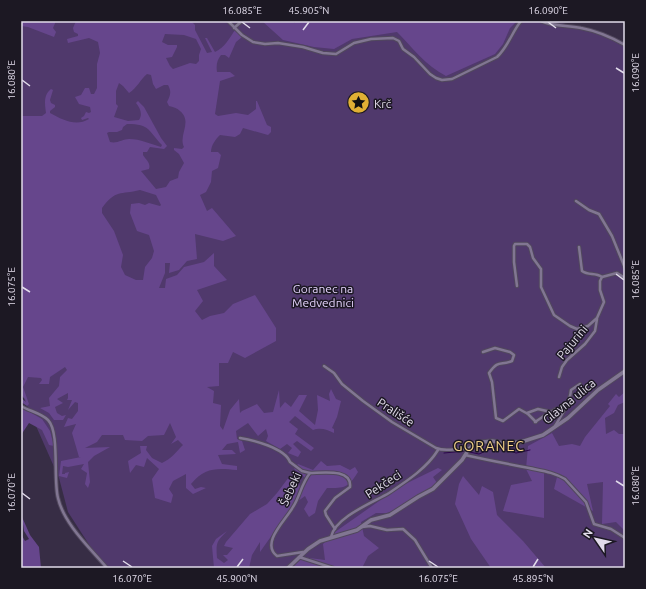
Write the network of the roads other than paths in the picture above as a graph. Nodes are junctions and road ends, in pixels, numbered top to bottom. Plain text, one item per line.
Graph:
1 (228, 21) edge
2 (242, 21) edge
3 (521, 21) edge
4 (541, 21) edge
5 (234, 28) junction
6 (625, 45) edge
7 (576, 201) dead end
8 (579, 247) dead end
9 (625, 268) edge
10 (602, 276) junction
11 (625, 278) edge
12 (517, 286) dead end
13 (597, 318) junction
14 (483, 352) dead end
15 (324, 366) dead end
16 (625, 371) edge
17 (558, 377) dead end
18 (580, 384) dead end
19 (21, 406) edge
20 (551, 412) junction
21 (563, 412) junction
22 (527, 413) junction
23 (553, 428) junction
24 (240, 438) dead end
25 (438, 450) junction
26 (468, 450) junction
27 (310, 473) junction
28 (362, 527) junction
29 (335, 529) junction
30 (331, 537) junction
31 (625, 538) edge
32 (304, 552) junction
33 (299, 557) junction
34 (107, 568) edge
35 (288, 568) edge
36 (333, 568) edge
37 (432, 568) edge

1 - 5 street
2 - 5 street
3 - 5 street
4 - 6 street
7 - 9 street
8 - 10 street
10 - 11 street
10 - 13 street, Pajurini
12 - 13 street, Pajurini
13 - 17 street, Pajurini
14 - 22 street
15 - 25 street, Prališće
16 - 23 street, Glavna ulica
18 - 21 street
19 - 34 street
20 - 21 street
20 - 22 street
20 - 22 street
21 - 23 street
23 - 26 street, Glavna ulica
24 - 27 street, Šebeki
25 - 26 street
25 - 29 street, Pekčeci
26 - 28 street
26 - 31 street
27 - 29 street, Pekčeci
27 - 32 street, Šebeki
28 - 30 street
28 - 37 street
29 - 30 street, Pekčeci
30 - 32 street
32 - 33 street
33 - 35 street
33 - 36 street

